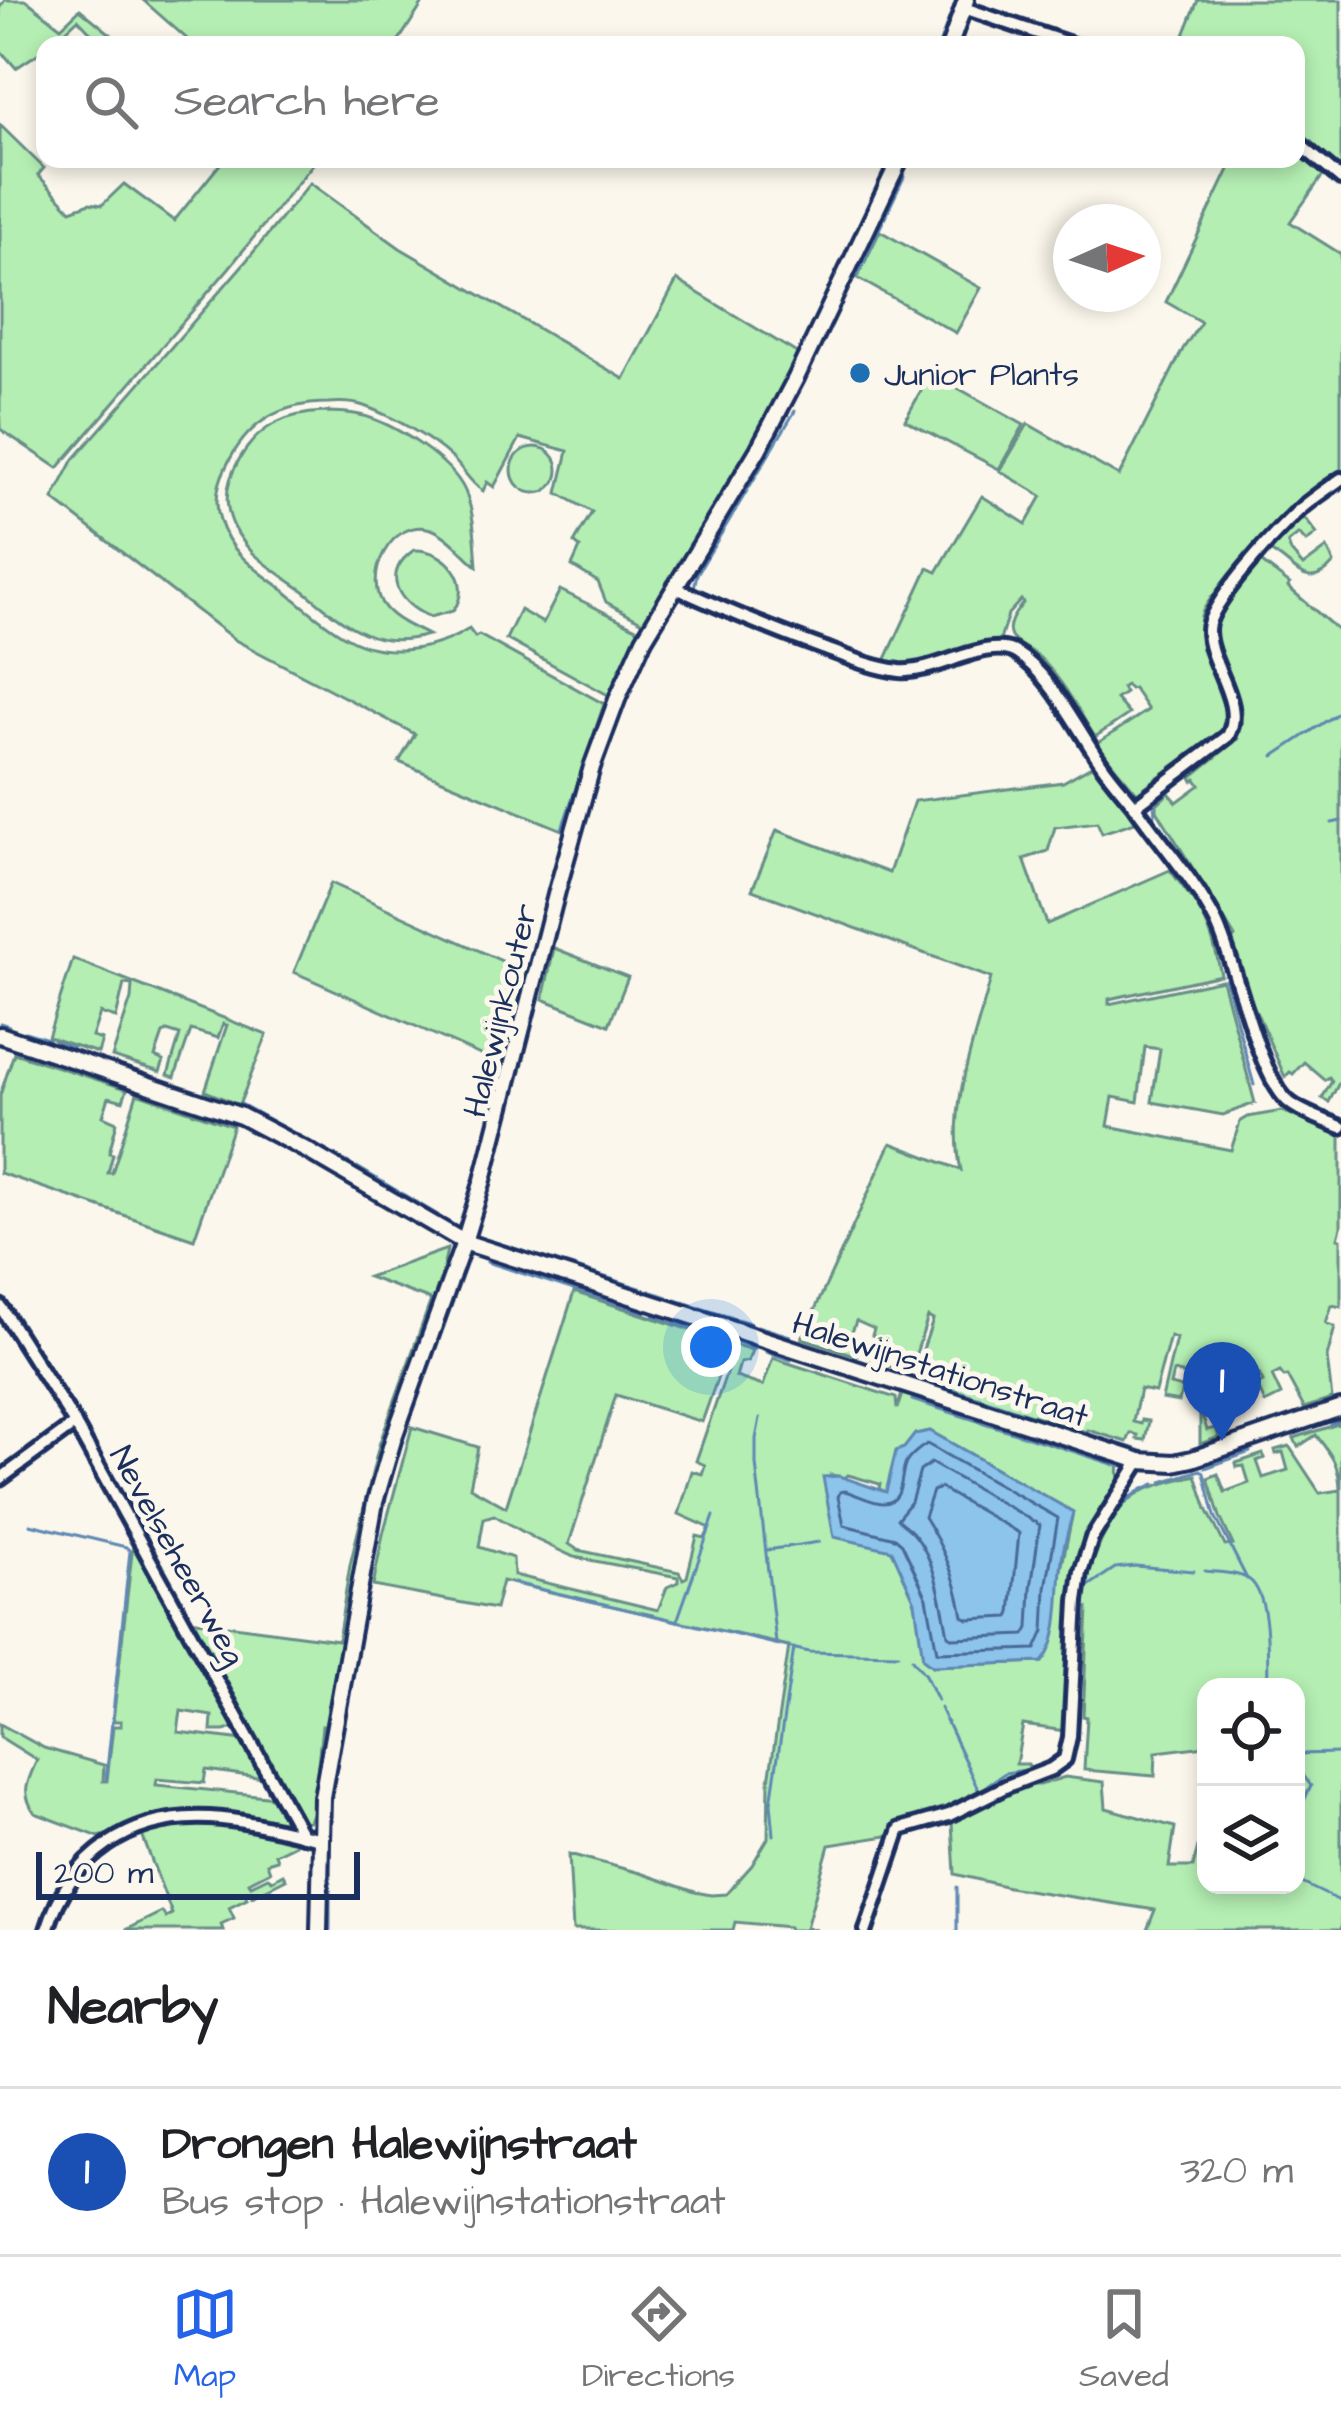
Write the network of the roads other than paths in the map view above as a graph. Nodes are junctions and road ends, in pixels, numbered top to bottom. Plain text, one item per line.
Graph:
1 (965, 4) edge
2 (953, 36) edge
3 (1049, 36) edge
4 (1305, 149) edge
5 (896, 168) edge
6 (1341, 179) edge
7 (1341, 478) edge
8 (674, 587) junction
9 (1135, 806) junction
10 (0, 1035) edge
11 (1341, 1127) edge
12 (464, 1242) junction
13 (0, 1306) edge
14 (1341, 1408) edge
15 (75, 1424) junction
16 (1141, 1461) junction
17 (0, 1479) edge
18 (302, 1835) junction
19 (321, 1839) junction
20 (47, 1930) edge
21 (319, 1930) edge
22 (866, 1930) edge

1 - 2 street
1 - 3 street
4 - 6 street
5 - 8 street, Halewijnkouter
7 - 9 street
8 - 9 street
8 - 12 street, Halewijnkouter
9 - 11 street
10 - 12 street, Halewijnstationstraat
12 - 16 street, Halewijnstationstraat
12 - 19 street, Halewijnkouter
13 - 15 street, Nevelseheerweg
14 - 16 street, Halewijnstationstraat
15 - 17 street
15 - 18 street, Nevelseheerweg
16 - 22 street
18 - 19 street
18 - 20 street
19 - 21 street, Halewijnkouter

